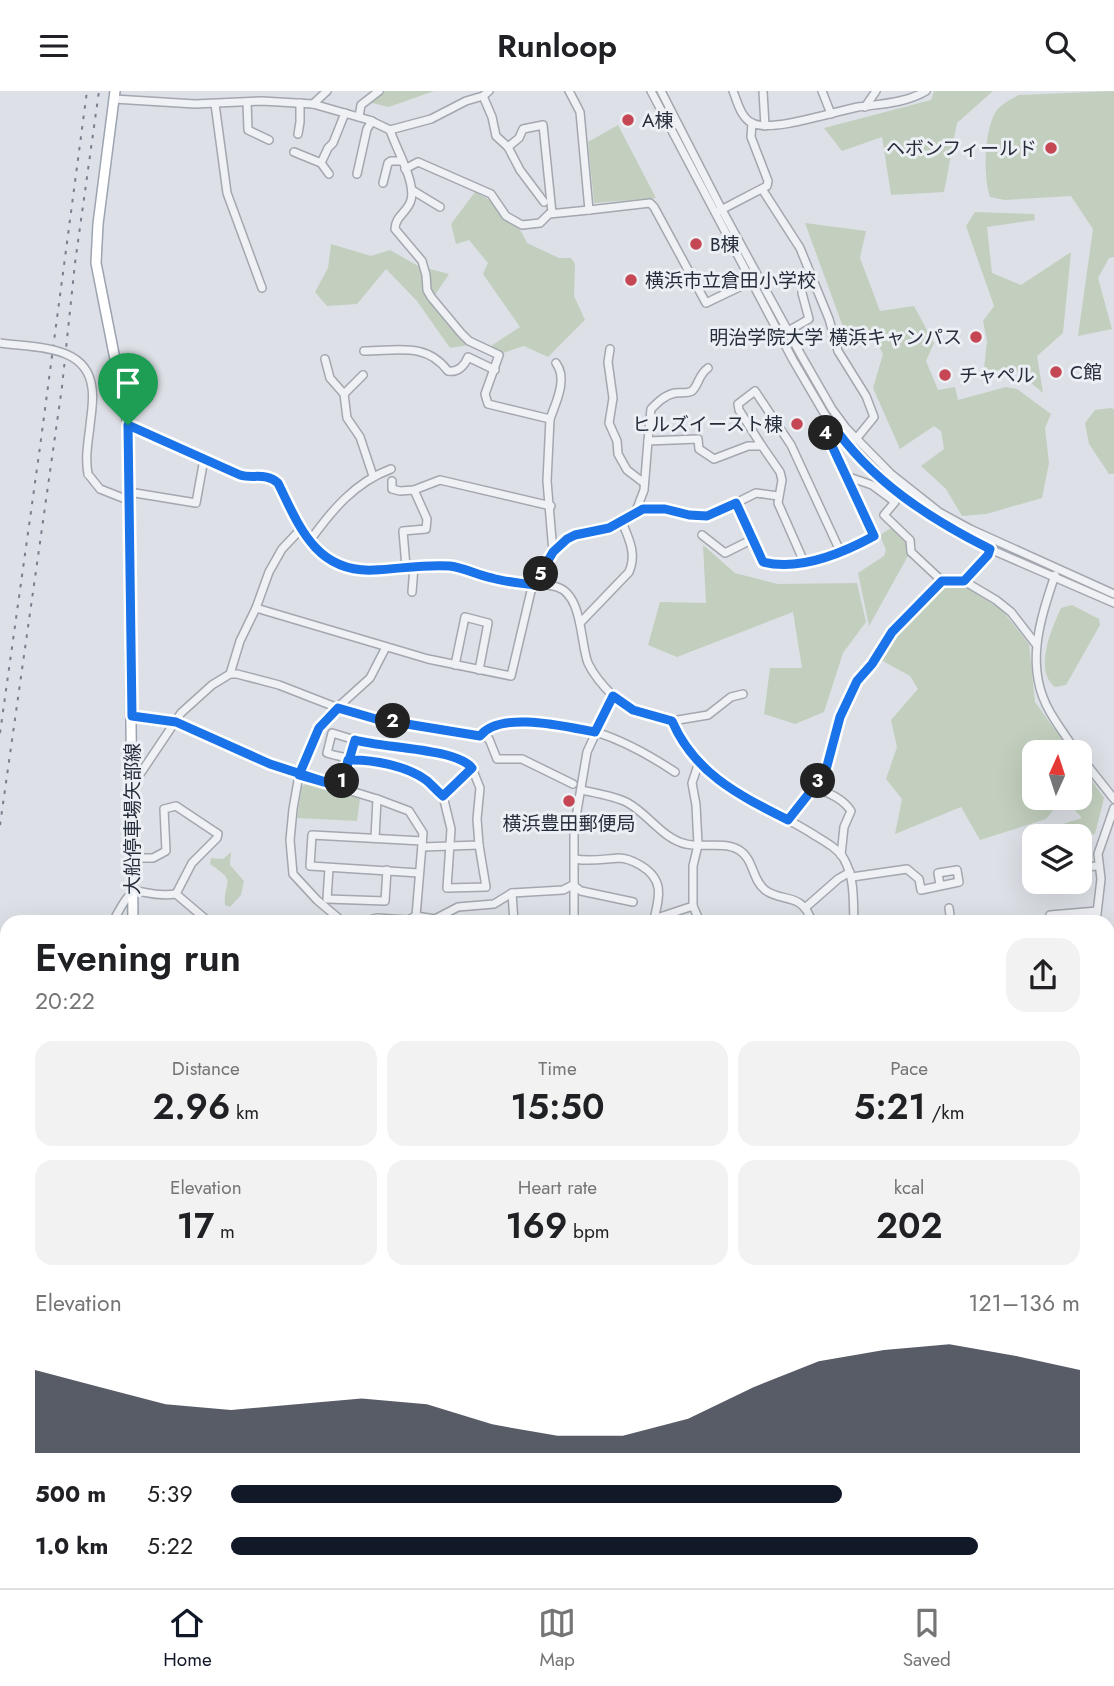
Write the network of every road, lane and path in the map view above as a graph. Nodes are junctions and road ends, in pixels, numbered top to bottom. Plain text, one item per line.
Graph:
1 (327, 91) edge
2 (379, 91) edge
3 (569, 91) edge
4 (651, 91) edge
5 (661, 91) edge
6 (733, 91) edge
7 (763, 91) edge
8 (876, 91) edge
9 (926, 91) edge
10 (824, 92) edge
11 (486, 93) edge
12 (114, 95) edge
13 (247, 102) junction
14 (300, 103) junction
15 (215, 104) junction
16 (313, 104) junction
17 (865, 107) junction
18 (345, 113) junction
19 (831, 114) junction
20 (359, 117) junction
21 (372, 121) junction
22 (752, 123) junction
23 (765, 125) junction
24 (390, 130) junction
25 (298, 134) dead end
26 (269, 140) dead end
27 (508, 147) junction
28 (294, 152) dead end
29 (321, 163) junction
30 (403, 165) junction
31 (329, 174) dead end
32 (357, 174) dead end
33 (383, 183) dead end
34 (762, 189) junction
35 (412, 190) junction
36 (544, 202) dead end
37 (440, 207) dead end
38 (589, 210) junction
39 (719, 212) junction
40 (552, 213) junction
41 (756, 279) junction
42 (262, 288) dead end
43 (802, 293) dead end
44 (788, 331) junction
45 (0, 343) edge
46 (610, 349) dead end
47 (364, 351) dead end
48 (325, 359) dead end
49 (556, 363) dead end
50 (708, 368) dead end
51 (495, 370) junction
52 (363, 376) dead end
53 (344, 394) junction
54 (550, 419) junction
55 (836, 421) junction
56 (128, 425) junction
57 (856, 439) junction
58 (648, 441) junction
59 (762, 446) junction
60 (204, 459) junction
61 (391, 469) dead end
62 (373, 476) junction
63 (846, 476) junction
64 (392, 481) dead end
65 (644, 483) junction
66 (414, 490) junction
67 (128, 496) junction
68 (778, 496) junction
69 (736, 503) junction
70 (551, 506) junction
71 (636, 511) junction
72 (622, 522) junction
73 (300, 529) junction
74 (702, 535) dead end
75 (753, 540) junction
76 (309, 542) junction
77 (990, 549) junction
78 (840, 551) junction
79 (553, 552) junction
80 (804, 562) junction
81 (410, 567) junction
82 (1056, 572) junction
83 (942, 581) junction
84 (964, 581) junction
85 (534, 585) junction
86 (412, 591) dead end
87 (1114, 594) edge
88 (1114, 603) edge
89 (256, 608) junction
90 (580, 623) junction
91 (1035, 643) junction
92 (386, 647) junction
93 (455, 665) junction
94 (479, 670) junction
95 (230, 674) junction
96 (743, 694) dead end
97 (613, 696) junction
98 (338, 708) junction
99 (132, 716) junction
100 (672, 721) junction
101 (176, 722) junction
102 (595, 732) junction
103 (480, 736) junction
104 (355, 740) junction
105 (1070, 740) edge
106 (348, 760) junction
107 (698, 762) junction
108 (472, 768) junction
109 (1092, 771) edge
110 (675, 772) dead end
111 (299, 775) junction
112 (573, 784) dead end
113 (132, 786) junction
114 (341, 787) junction
115 (814, 787) junction
116 (581, 790) junction
117 (443, 796) junction
118 (377, 799) junction
119 (1114, 799) edge
120 (1114, 808) edge
121 (788, 820) junction
122 (1112, 820) edge
123 (375, 838) junction
124 (422, 844) junction
125 (479, 845) junction
126 (698, 845) junction
127 (451, 847) junction
128 (841, 855) junction
129 (132, 858) junction
130 (575, 859) junction
131 (1092, 866) edge
132 (1099, 866) junction
133 (329, 868) junction
134 (387, 870) junction
135 (419, 873) junction
136 (851, 875) junction
137 (573, 885) junction
138 (940, 885) dead end
139 (133, 891) junction
140 (512, 893) junction
141 (176, 894) junction
142 (633, 902) dead end
143 (693, 906) junction
144 (805, 908) junction
145 (950, 908) dead end
146 (1097, 911) junction
147 (116, 915) edge
148 (133, 915) edge
149 (201, 915) edge
150 (334, 915) edge
151 (412, 915) edge
152 (443, 915) edge
153 (514, 915) edge
154 (574, 915) edge
155 (655, 915) edge
156 (666, 915) edge
157 (697, 915) edge
158 (808, 915) edge
159 (854, 915) edge
160 (950, 915) edge
161 (1050, 915) edge
162 (1097, 915) edge

1 - 16 street
2 - 20 street
3 - 38 street
4 - 39 street
5 - 39 street
6 - 22 street
7 - 23 street
8 - 17 street
9 - 17 street
10 - 19 street
11 - 24 street
11 - 27 street
12 - 15 street
12 - 56 main road, 大船停車場矢部線
13 - 14 street
13 - 15 street
13 - 26 street
14 - 16 street
14 - 25 street
15 - 42 street
16 - 18 street
17 - 19 street
18 - 20 street
18 - 29 street
19 - 23 street
20 - 21 street
21 - 24 street
21 - 32 street
22 - 23 street
22 - 34 street
24 - 30 street
27 - 36 street
27 - 40 street
28 - 29 street
29 - 31 street
30 - 33 street
30 - 35 street
30 - 40 street
34 - 39 street
34 - 57 street
35 - 37 street
35 - 51 street
38 - 40 street
38 - 41 street
39 - 41 street
41 - 44 street
41 - 55 street
43 - 44 street
44 - 55 street
45 - 67 street, bridge
46 - 65 street
47 - 51 street
48 - 53 street
49 - 54 street
50 - 58 street
51 - 54 street
52 - 53 street
53 - 62 street
54 - 70 street
55 - 57 street
55 - 63 street
55 - 77 street
56 - 60 street
56 - 67 main road, 大船停車場矢部線
57 - 82 street
58 - 59 street
58 - 65 street
59 - 68 street
59 - 78 street
60 - 67 street
60 - 73 street
61 - 62 street
62 - 76 street
63 - 78 street
63 - 83 street
64 - 66 street
65 - 71 street
66 - 70 street
66 - 81 street
67 - 99 main road, 大船停車場矢部線
68 - 69 street
68 - 80 street
69 - 71 street
69 - 75 street
70 - 79 street
71 - 72 street
72 - 79 street
72 - 90 street
73 - 76 street
73 - 89 street
74 - 75 street
75 - 80 street
76 - 81 street
77 - 82 street
77 - 84 street
78 - 80 street
79 - 85 street
81 - 85 street
81 - 86 street
82 - 87 street
82 - 88 street
82 - 91 street
83 - 84 street
83 - 115 street
84 - 91 street
85 - 90 street
85 - 94 street
89 - 92 street
89 - 95 street
90 - 97 street
91 - 105 street
92 - 93 street
92 - 98 street
93 - 94 street
93 - 94 street
95 - 98 street
95 - 101 street
96 - 100 street
97 - 100 street
97 - 102 street
98 - 103 street
98 - 111 street
99 - 101 street
99 - 113 main road, 大船停車場矢部線
100 - 107 street
101 - 111 street
101 - 113 street
102 - 103 street
102 - 110 street
102 - 116 street
103 - 112 street
104 - 106 street
104 - 106 street
104 - 108 street
106 - 114 street
106 - 117 street
107 - 121 street
107 - 126 street
108 - 117 street
108 - 125 street
109 - 119 street
111 - 114 street
111 - 150 street
113 - 129 main road, 大船停車場矢部線
114 - 118 street
115 - 121 street
115 - 128 street
116 - 126 street
116 - 130 street
117 - 127 street
118 - 123 street
118 - 124 street
120 - 122 street
121 - 128 street
122 - 132 street
123 - 124 street
123 - 133 street
124 - 127 street
124 - 135 street
125 - 127 street
125 - 127 street
126 - 143 street
126 - 144 street
128 - 136 street
129 - 139 main road, 大船停車場矢部線
129 - 141 street
130 - 137 street
130 - 155 street
131 - 132 street
132 - 146 street
133 - 134 street
133 - 134 street
134 - 135 street
135 - 151 street
136 - 138 street
136 - 144 street
136 - 159 street
137 - 140 street
137 - 142 street
137 - 154 street
139 - 141 street
139 - 147 street
139 - 148 main road, 大船停車場矢部線
140 - 152 street
140 - 153 street
141 - 149 street
143 - 156 street
143 - 157 street
144 - 158 street
145 - 160 street
146 - 161 street
146 - 162 street

